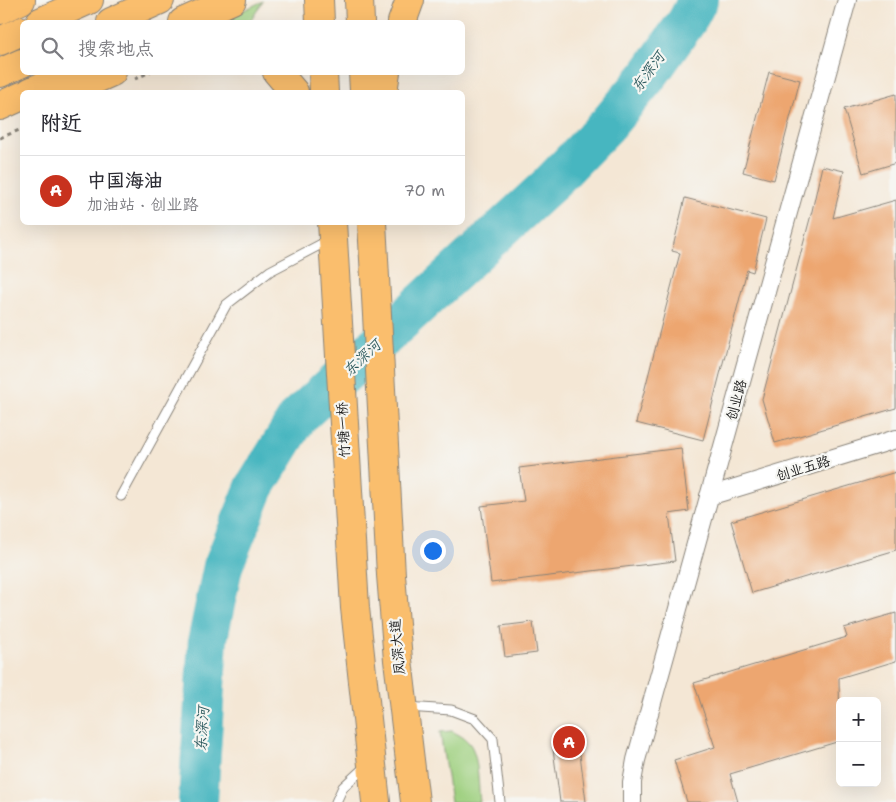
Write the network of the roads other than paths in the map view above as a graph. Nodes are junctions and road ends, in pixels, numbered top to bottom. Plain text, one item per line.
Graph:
1 (21, 0) edge
2 (89, 0) edge
3 (160, 0) edge
4 (232, 0) edge
5 (319, 0) edge
6 (359, 0) edge
7 (410, 0) edge
8 (847, 0) edge
9 (0, 10) edge
10 (44, 20) edge
11 (115, 20) edge
12 (187, 20) edge
13 (320, 20) edge
14 (360, 20) edge
15 (403, 20) edge
16 (20, 31) edge
17 (0, 41) edge
18 (20, 64) edge
19 (0, 73) edge
20 (67, 75) edge
21 (105, 75) edge
22 (280, 75) edge
23 (323, 75) edge
24 (363, 75) edge
25 (386, 75) edge
26 (34, 90) edge
27 (72, 90) edge
28 (292, 90) edge
29 (324, 90) edge
30 (364, 90) edge
31 (383, 90) edge
32 (20, 97) edge
33 (20, 104) edge
34 (0, 108) edge
35 (372, 225) edge
36 (330, 228) edge
37 (896, 439) edge
38 (121, 496) dead end
39 (709, 496) junction
40 (404, 707) junction
41 (371, 762) junction
42 (336, 802) edge
43 (376, 802) edge
44 (415, 802) edge
45 (500, 802) edge
46 (632, 802) edge

1 - 9 main road
2 - 10 main road
3 - 11 main road
4 - 12 main road
5 - 13 main road
6 - 14 main road
7 - 15 main road
8 - 39 street, 创业路
16 - 17 main road
18 - 19 main road
20 - 26 main road
21 - 27 main road
22 - 28 main road
23 - 29 main road
24 - 30 main road
25 - 31 main road
32 - 34 main road
33 - 34 main road
35 - 40 main road, 凤深大道
36 - 38 lane
36 - 41 main road, 竹塘一桥
37 - 39 street, 创业五路
39 - 46 street, 创业路
40 - 44 main road, 凤深大道
40 - 45 lane
41 - 42 lane
41 - 43 main road

